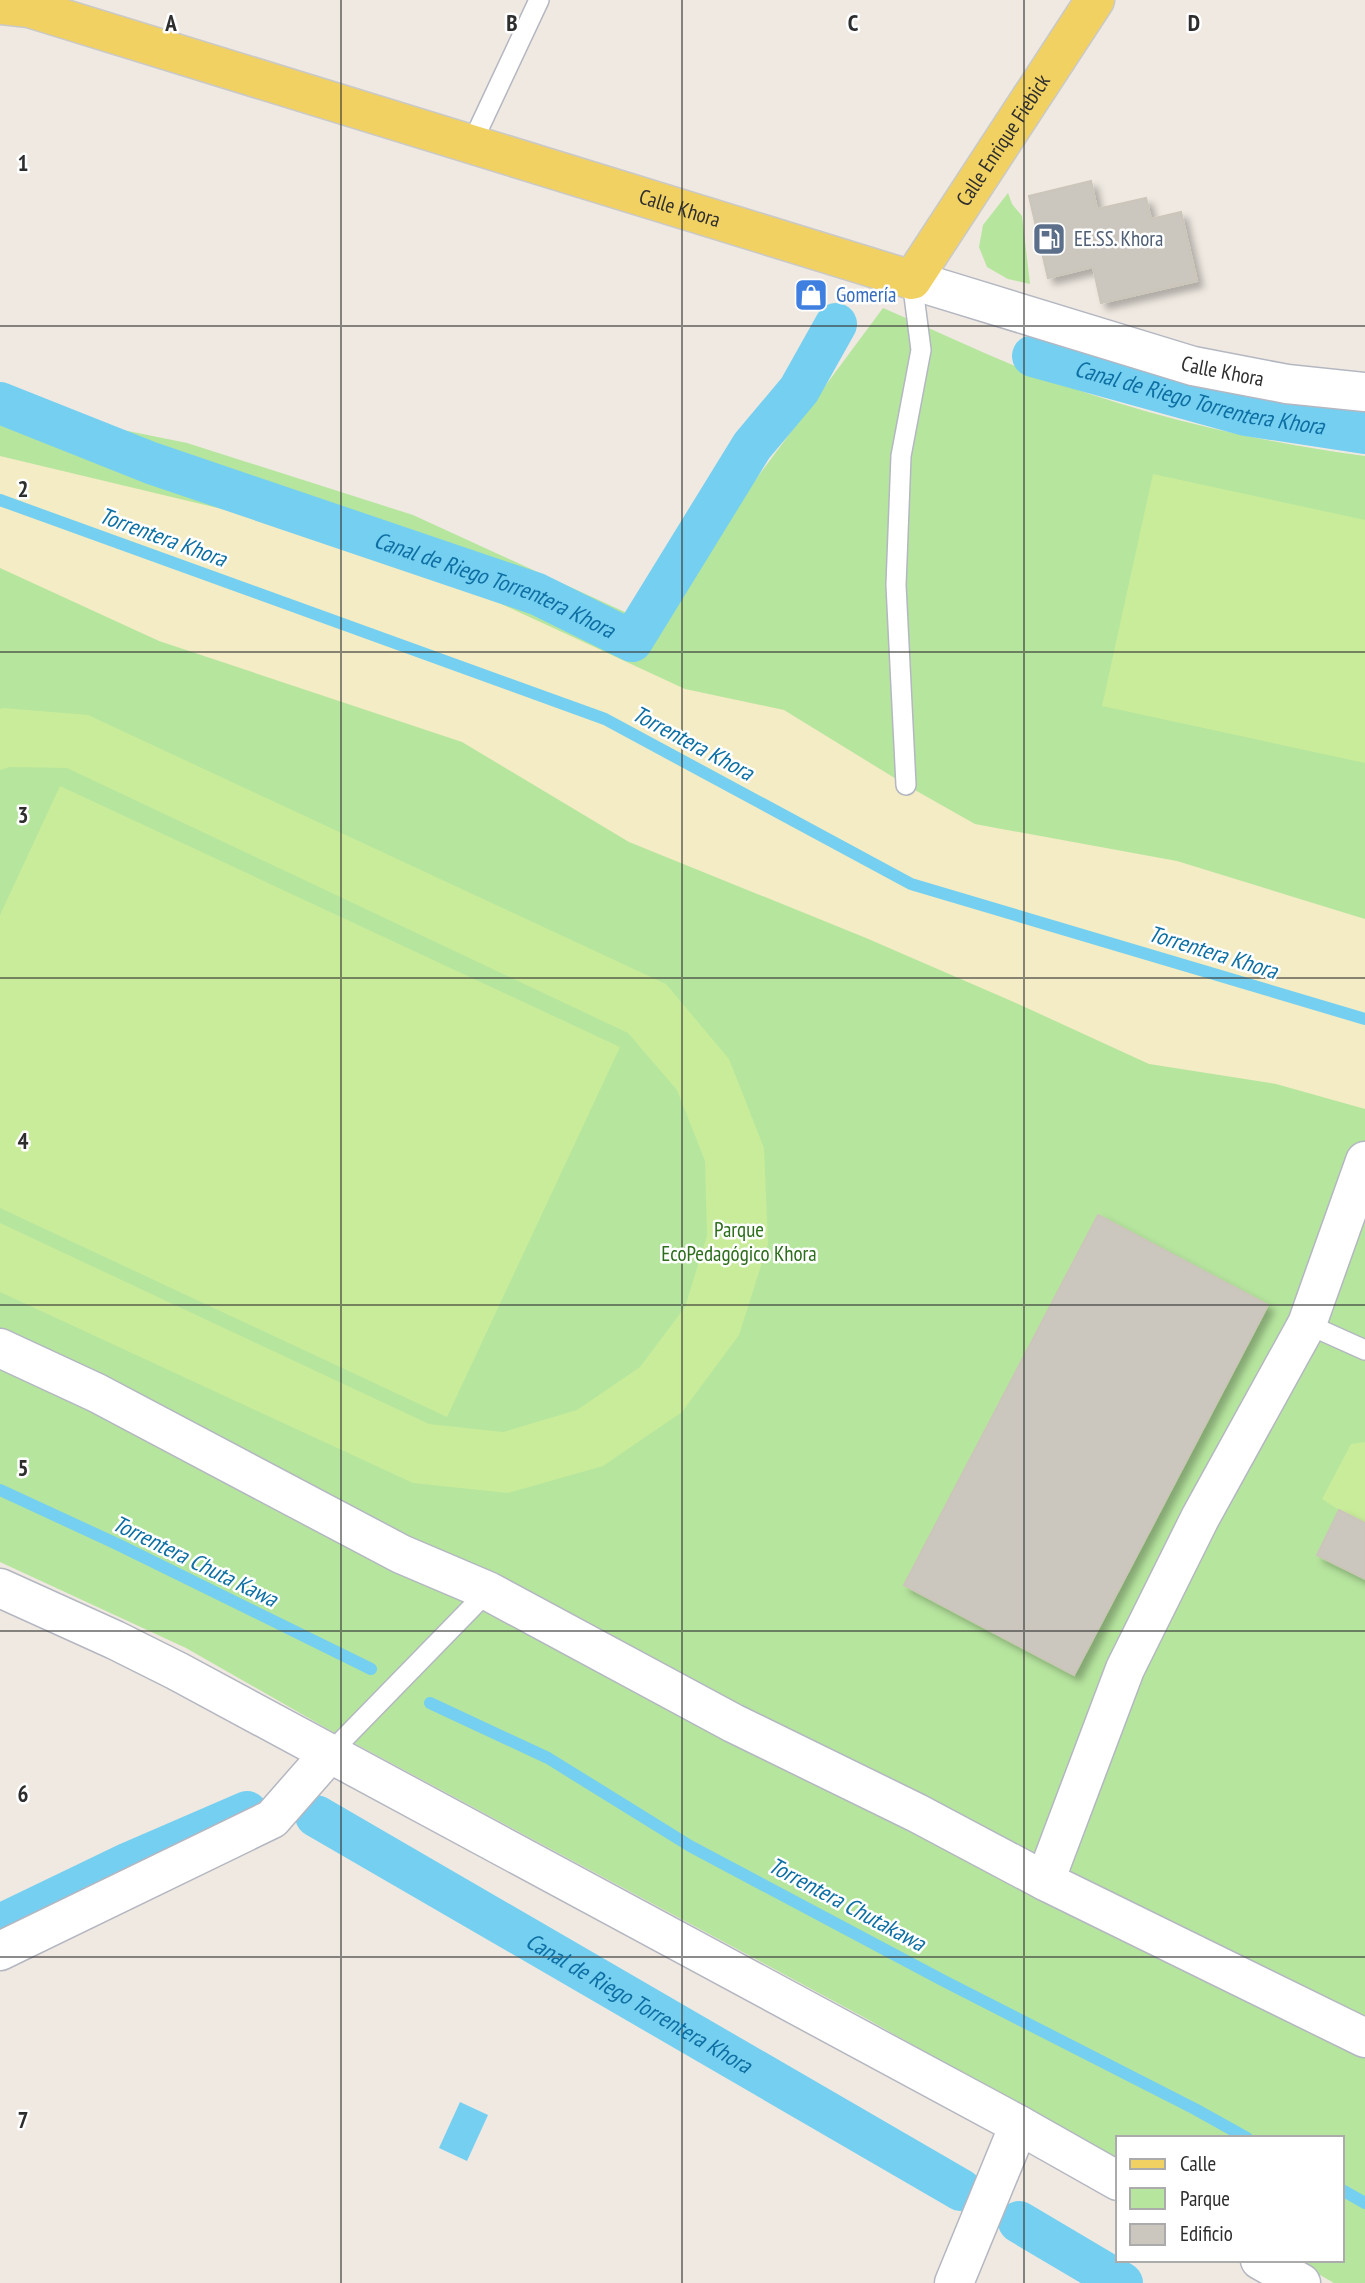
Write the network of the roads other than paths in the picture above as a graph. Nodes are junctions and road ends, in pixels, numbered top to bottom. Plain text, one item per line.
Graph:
1 (539, 0) edge
2 (1095, 0) edge
3 (0, 5) edge
4 (471, 145) junction
5 (912, 280) junction
6 (1365, 392) edge
7 (906, 785) dead end
8 (1365, 1161) edge
9 (1307, 1324) junction
10 (0, 1348) edge
11 (1365, 1350) edge
12 (0, 1588) edge
13 (488, 1591) junction
14 (329, 1754) junction
15 (1045, 1881) junction
16 (0, 1951) edge
17 (1365, 2038) edge
18 (1019, 2125) junction
19 (1116, 2180) edge
20 (1264, 2262) edge
21 (954, 2283) edge
22 (1301, 2283) edge

1 - 4 lane
2 - 5 main road, Calle Enrique Fiebick
3 - 4 main road, Calle Khora
4 - 5 main road, Calle Khora
5 - 6 street, Calle Khora
5 - 7 lane
8 - 9 street
9 - 11 lane
9 - 15 street
10 - 13 street
12 - 14 street
13 - 14 lane
13 - 15 street
14 - 16 street
14 - 18 street
15 - 17 street
18 - 19 street
18 - 21 street
20 - 22 street

